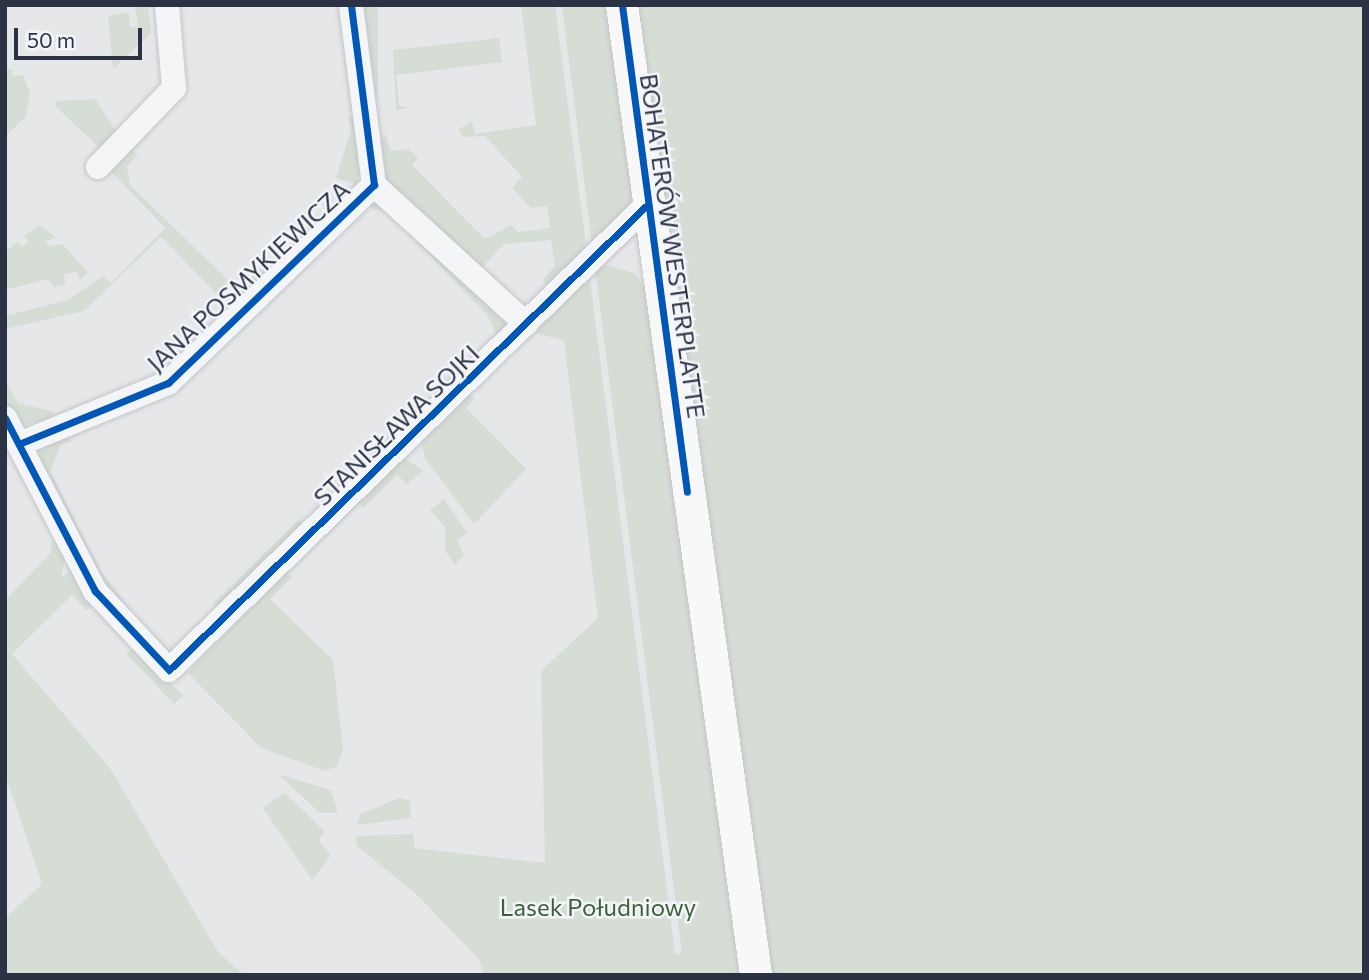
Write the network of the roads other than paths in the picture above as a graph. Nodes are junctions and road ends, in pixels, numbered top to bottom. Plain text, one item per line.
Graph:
1 (167, 5) edge
2 (351, 5) edge
3 (622, 5) edge
4 (98, 167) dead end
5 (374, 185) junction
6 (648, 204) junction
7 (526, 324) junction
8 (5, 418) edge
9 (19, 444) junction
10 (753, 970) edge

1 - 4 street
2 - 5 street, JANA POSMYKIEWICZA
3 - 6 main road, BOHATERÓW WESTERPLATTE
5 - 7 street, JANA POSMYKIEWICZA
5 - 9 street, JANA POSMYKIEWICZA
6 - 7 street, STANISŁAWA SOJKI
6 - 10 main road, BOHATERÓW WESTERPLATTE
7 - 9 street, STANISŁAWA SOJKI
8 - 9 street

